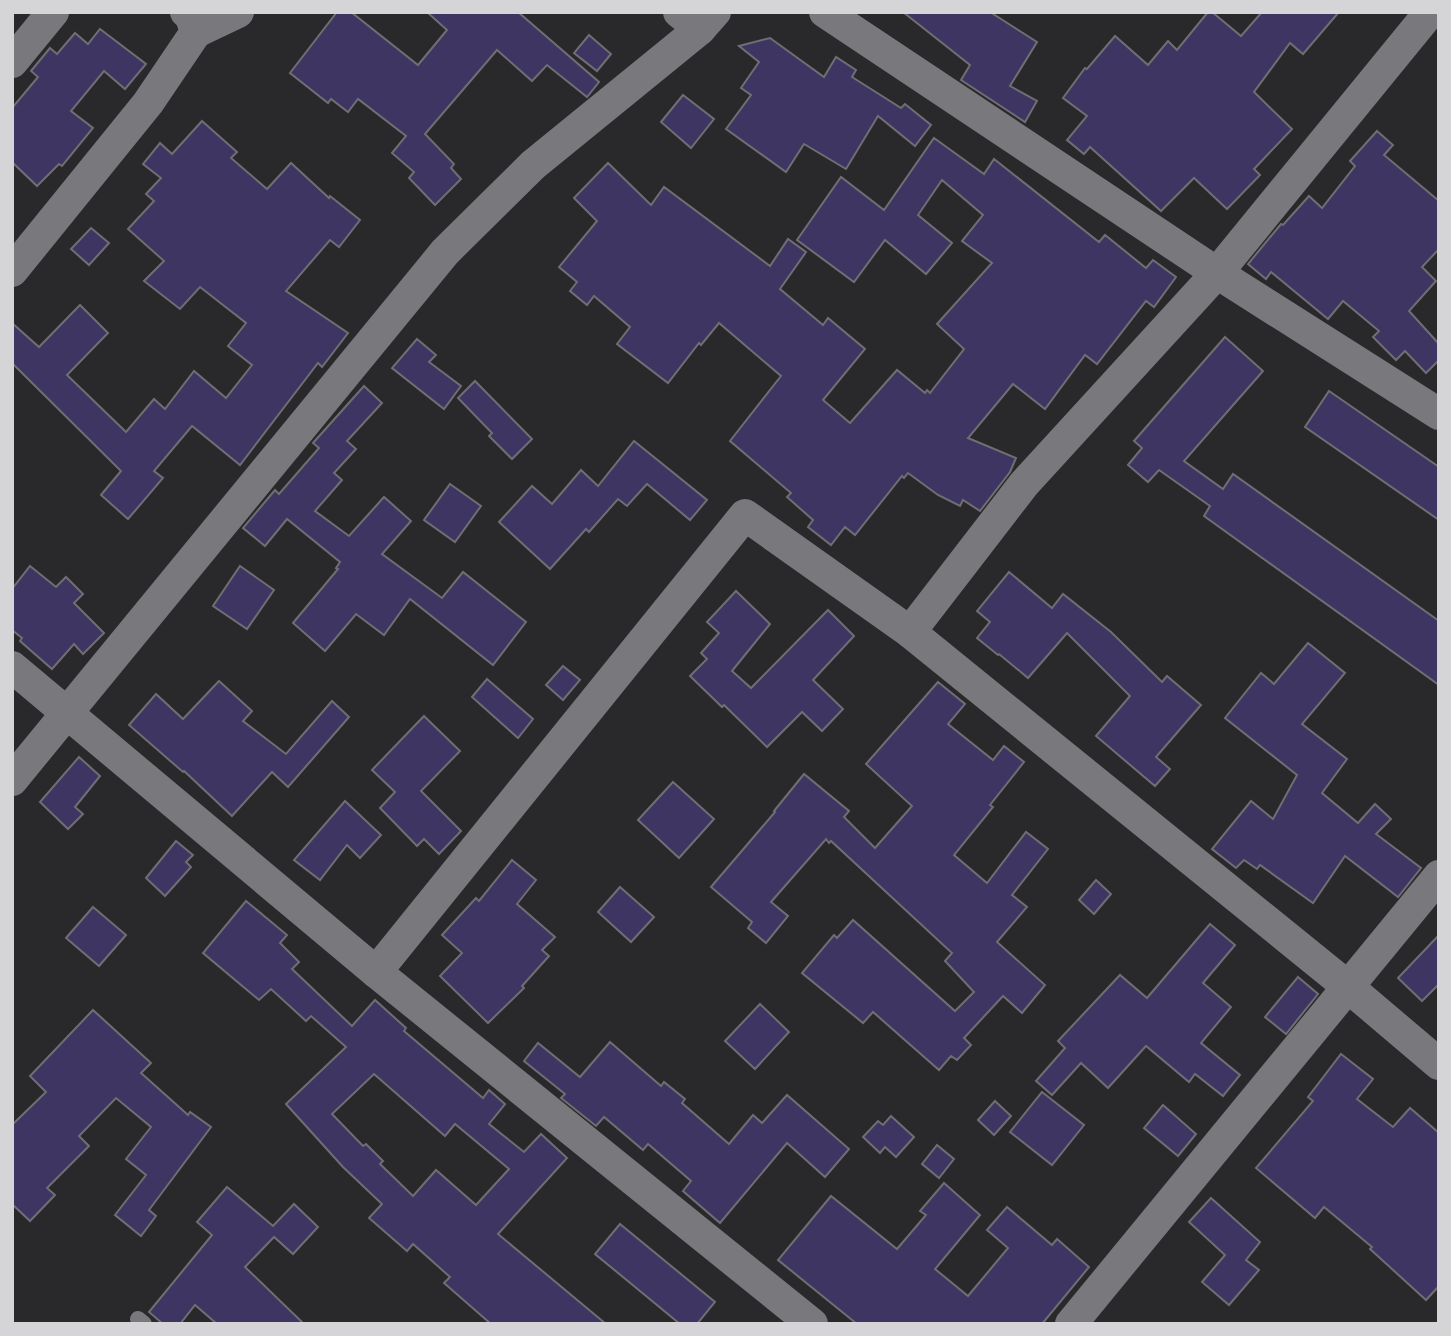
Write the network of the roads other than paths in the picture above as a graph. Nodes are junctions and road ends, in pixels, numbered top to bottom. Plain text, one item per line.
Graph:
1 (53, 12) edge
2 (238, 12) edge
3 (825, 12) edge
4 (1430, 12) edge
5 (698, 18) edge
6 (191, 22) edge
7 (12, 62) edge
8 (12, 271) edge
9 (1217, 273) junction
10 (1439, 414) edge
11 (911, 632) junction
12 (12, 667) edge
13 (66, 713) junction
14 (12, 780) edge
15 (1439, 876) edge
16 (376, 972) junction
17 (1348, 986) junction
18 (1439, 1064) edge
19 (812, 1324) edge
20 (1071, 1324) edge

1 - 7 street
2 - 6 street
3 - 9 street
4 - 9 street
5 - 13 street
6 - 8 street
9 - 10 street
9 - 11 street
11 - 16 street
11 - 17 street
12 - 13 street
13 - 14 street
13 - 16 street
15 - 17 street
16 - 19 street
17 - 18 street
17 - 20 street

